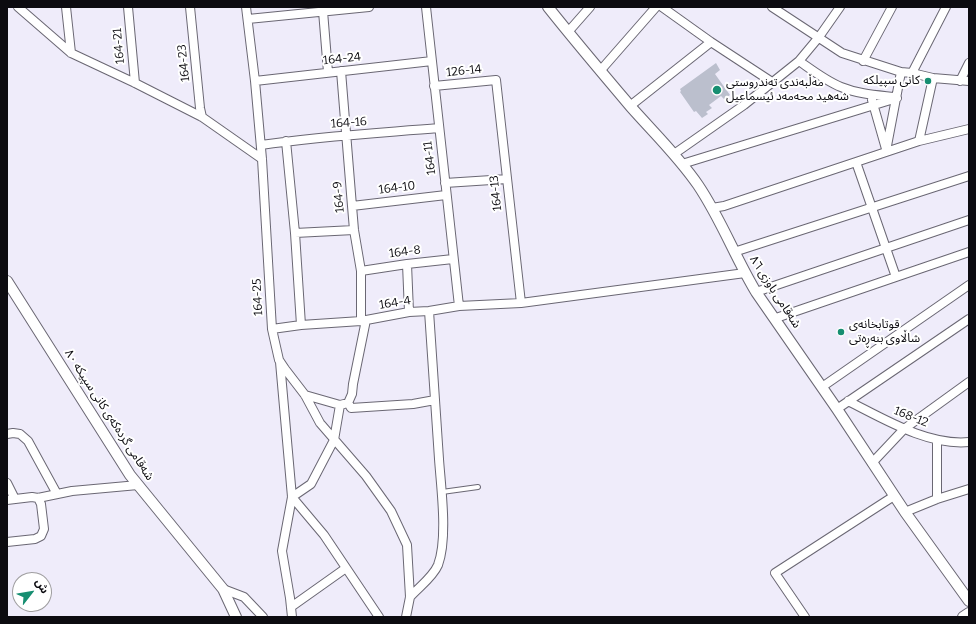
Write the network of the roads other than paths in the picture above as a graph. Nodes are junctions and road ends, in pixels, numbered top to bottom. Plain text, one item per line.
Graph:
1 (18, 7) edge
2 (66, 7) edge
3 (128, 7) edge
4 (190, 7) edge
5 (246, 7) edge
6 (370, 7) edge
7 (426, 7) edge
8 (548, 7) edge
9 (590, 7) edge
10 (656, 7) edge
11 (662, 7) edge
12 (772, 7) edge
13 (840, 7) edge
14 (892, 7) edge
15 (946, 7) edge
16 (307, 10) edge
17 (782, 10) edge
18 (323, 11) junction
19 (248, 19) junction
20 (568, 32) junction
21 (819, 37) junction
22 (711, 42) junction
23 (71, 53) junction
24 (863, 60) junction
25 (432, 61) junction
26 (798, 61) junction
27 (969, 63) edge
28 (600, 70) junction
29 (341, 71) junction
30 (328, 72) junction
31 (901, 72) junction
32 (912, 73) junction
33 (933, 78) junction
34 (496, 80) joint
35 (255, 81) junction
36 (960, 81) junction
37 (969, 81) edge
38 (772, 82) junction
39 (134, 83) junction
40 (434, 86) junction
41 (871, 94) junction
42 (896, 98) junction
43 (874, 105) junction
44 (630, 106) junction
45 (202, 117) junction
46 (439, 128) junction
47 (968, 132) edge
48 (346, 135) junction
49 (286, 141) junction
50 (919, 141) junction
51 (260, 145) junction
52 (886, 151) junction
53 (674, 154) junction
54 (262, 159) junction
55 (856, 162) junction
56 (682, 164) junction
57 (969, 176) edge
58 (507, 179) junction
59 (446, 183) junction
60 (446, 195) junction
61 (352, 206) junction
62 (872, 207) junction
63 (712, 208) junction
64 (969, 220) edge
65 (354, 230) junction
66 (295, 233) junction
67 (886, 248) junction
68 (734, 252) junction
69 (969, 252) edge
70 (453, 259) junction
71 (407, 264) junction
72 (361, 271) junction
73 (745, 273) junction
74 (896, 277) junction
75 (7, 282) edge
76 (969, 285) edge
77 (756, 292) junction
78 (521, 303) junction
79 (459, 306) junction
80 (429, 310) junction
81 (409, 312) junction
82 (776, 318) junction
83 (969, 319) edge
84 (363, 320) junction
85 (301, 325) junction
86 (272, 330) junction
87 (279, 360) junction
88 (969, 382) edge
89 (822, 387) junction
90 (305, 395) junction
91 (435, 400) junction
92 (848, 402) junction
93 (348, 403) junction
94 (340, 405) junction
95 (837, 409) junction
96 (904, 429) junction
97 (7, 434) edge
98 (334, 440) junction
99 (937, 440) junction
100 (969, 442) edge
101 (872, 463) junction
102 (7, 483) edge
103 (138, 486) junction
104 (478, 487) dead end
105 (969, 489) edge
106 (442, 492) junction
107 (57, 494) junction
108 (894, 496) junction
109 (292, 497) junction
110 (38, 498) junction
111 (937, 499) junction
112 (11, 500) edge
113 (905, 512) junction
114 (7, 542) edge
115 (346, 568) junction
116 (223, 589) junction
117 (410, 597) junction
118 (969, 601) edge
119 (291, 607) junction
120 (969, 613) edge
121 (236, 617) edge
122 (263, 617) edge
123 (292, 617) edge
124 (379, 617) edge
125 (406, 617) edge
126 (805, 617) edge
127 (963, 617) edge

1 - 23 street
2 - 23 street
3 - 39 street, 164-21
4 - 45 street, 164-23
5 - 19 street, 164-25
6 - 18 street
7 - 25 street, 164-11
8 - 20 street, شەقامی باوزی ٨٦
9 - 20 street
10 - 28 street
11 - 22 street
12 - 17 street
13 - 21 street
14 - 24 street
15 - 32 street
16 - 18 street
16 - 19 street
17 - 21 street
18 - 30 street
19 - 35 street, 164-25
20 - 28 street, شەقامی باوزی ٨٦
21 - 24 street
21 - 26 street
22 - 38 street
22 - 44 street
23 - 39 street
24 - 31 street
25 - 29 street, 164-24
25 - 40 street, 164-11
26 - 38 street
26 - 41 street
27 - 36 street
28 - 44 street, شەقامی باوزی ٨٦
29 - 30 street, 164-24
29 - 48 street, 164-9
30 - 35 street, 164-24
31 - 32 street
31 - 42 street
32 - 33 street
33 - 36 street
33 - 50 street
34 - 40 street, 126-14
34 - 58 street, 164-13
35 - 51 street, 164-25
36 - 37 street
38 - 53 street
39 - 45 street
40 - 46 street, 164-11
41 - 42 street
41 - 43 street
42 - 43 street
42 - 52 street
43 - 52 street
43 - 56 street
44 - 53 street, شەقامی باوزی ٨٦
45 - 54 street
46 - 48 street, 164-16
46 - 59 street, 164-11
47 - 50 street
48 - 49 street, 164-16
48 - 61 street, 164-9
49 - 51 street, 164-16
49 - 66 street
50 - 52 street
51 - 54 street, 164-25
52 - 55 street
53 - 56 street, شەقامی باوزی ٨٦
54 - 86 street, 164-25
55 - 62 street
55 - 63 street
56 - 63 street, شەقامی باوزی ٨٦
57 - 62 street
58 - 59 street
58 - 78 street, 164-13
59 - 60 street, 164-11
60 - 61 street, 164-10
60 - 70 street, 164-11
61 - 65 street, 164-9
62 - 67 street
62 - 68 street
63 - 68 street, شەقامی باوزی ٨٦
64 - 67 street
65 - 66 street
65 - 72 street, 164-9
66 - 85 street
67 - 74 street
67 - 77 street
68 - 73 street, شەقامی باوزی ٨٦
69 - 74 street
70 - 71 street, 164-8
70 - 79 street, 164-11
71 - 72 street, 164-8
71 - 81 street
72 - 84 street, 164-9
73 - 77 street, شەقامی باوزی ٨٦
73 - 78 street, 164-4
74 - 82 street
75 - 103 street, شەقامی گردەکەی کانی سپیکە ٨٠
76 - 89 street
77 - 82 street, شەقامی باوزی ٨٦
78 - 79 street, 164-4
79 - 80 street, 164-4
80 - 81 street, 164-4
80 - 91 street
81 - 84 street, 164-4
82 - 89 street, شەقامی باوزی ٨٦
83 - 92 street
84 - 85 street, 164-4
84 - 93 street, 164-9
85 - 86 street, 164-4
86 - 87 street, 164-25
87 - 90 street, 164-25
87 - 109 street
88 - 96 street
89 - 95 street, شەقامی باوزی ٨٦
90 - 94 street
90 - 98 street, 164-25
91 - 93 street
91 - 106 street
92 - 95 street
92 - 96 street, 168-12
93 - 94 street
94 - 98 street
95 - 101 street, شەقامی باوزی ٨٦
96 - 99 street, 168-12
96 - 101 street
97 - 107 street
98 - 109 street
98 - 117 street, 164-25
99 - 100 street, 168-12
99 - 111 street
101 - 108 street, شەقامی باوزی ٨٦
102 - 112 street
103 - 107 street
103 - 116 street, شەقامی گردەکەی کانی سپیکە ٨٠
104 - 106 lane
105 - 111 street
106 - 117 street
107 - 110 street
108 - 113 street, شەقامی باوزی ٨٦
108 - 126 street
109 - 115 street
109 - 119 street
110 - 112 street
110 - 114 street
111 - 113 street
113 - 118 street, شەقامی باوزی ٨٦
115 - 119 street
115 - 124 street
116 - 121 street, شەقامی گردەکەی کانی سپیکە ٨٠
116 - 122 street
117 - 125 street
119 - 123 street
120 - 127 street

